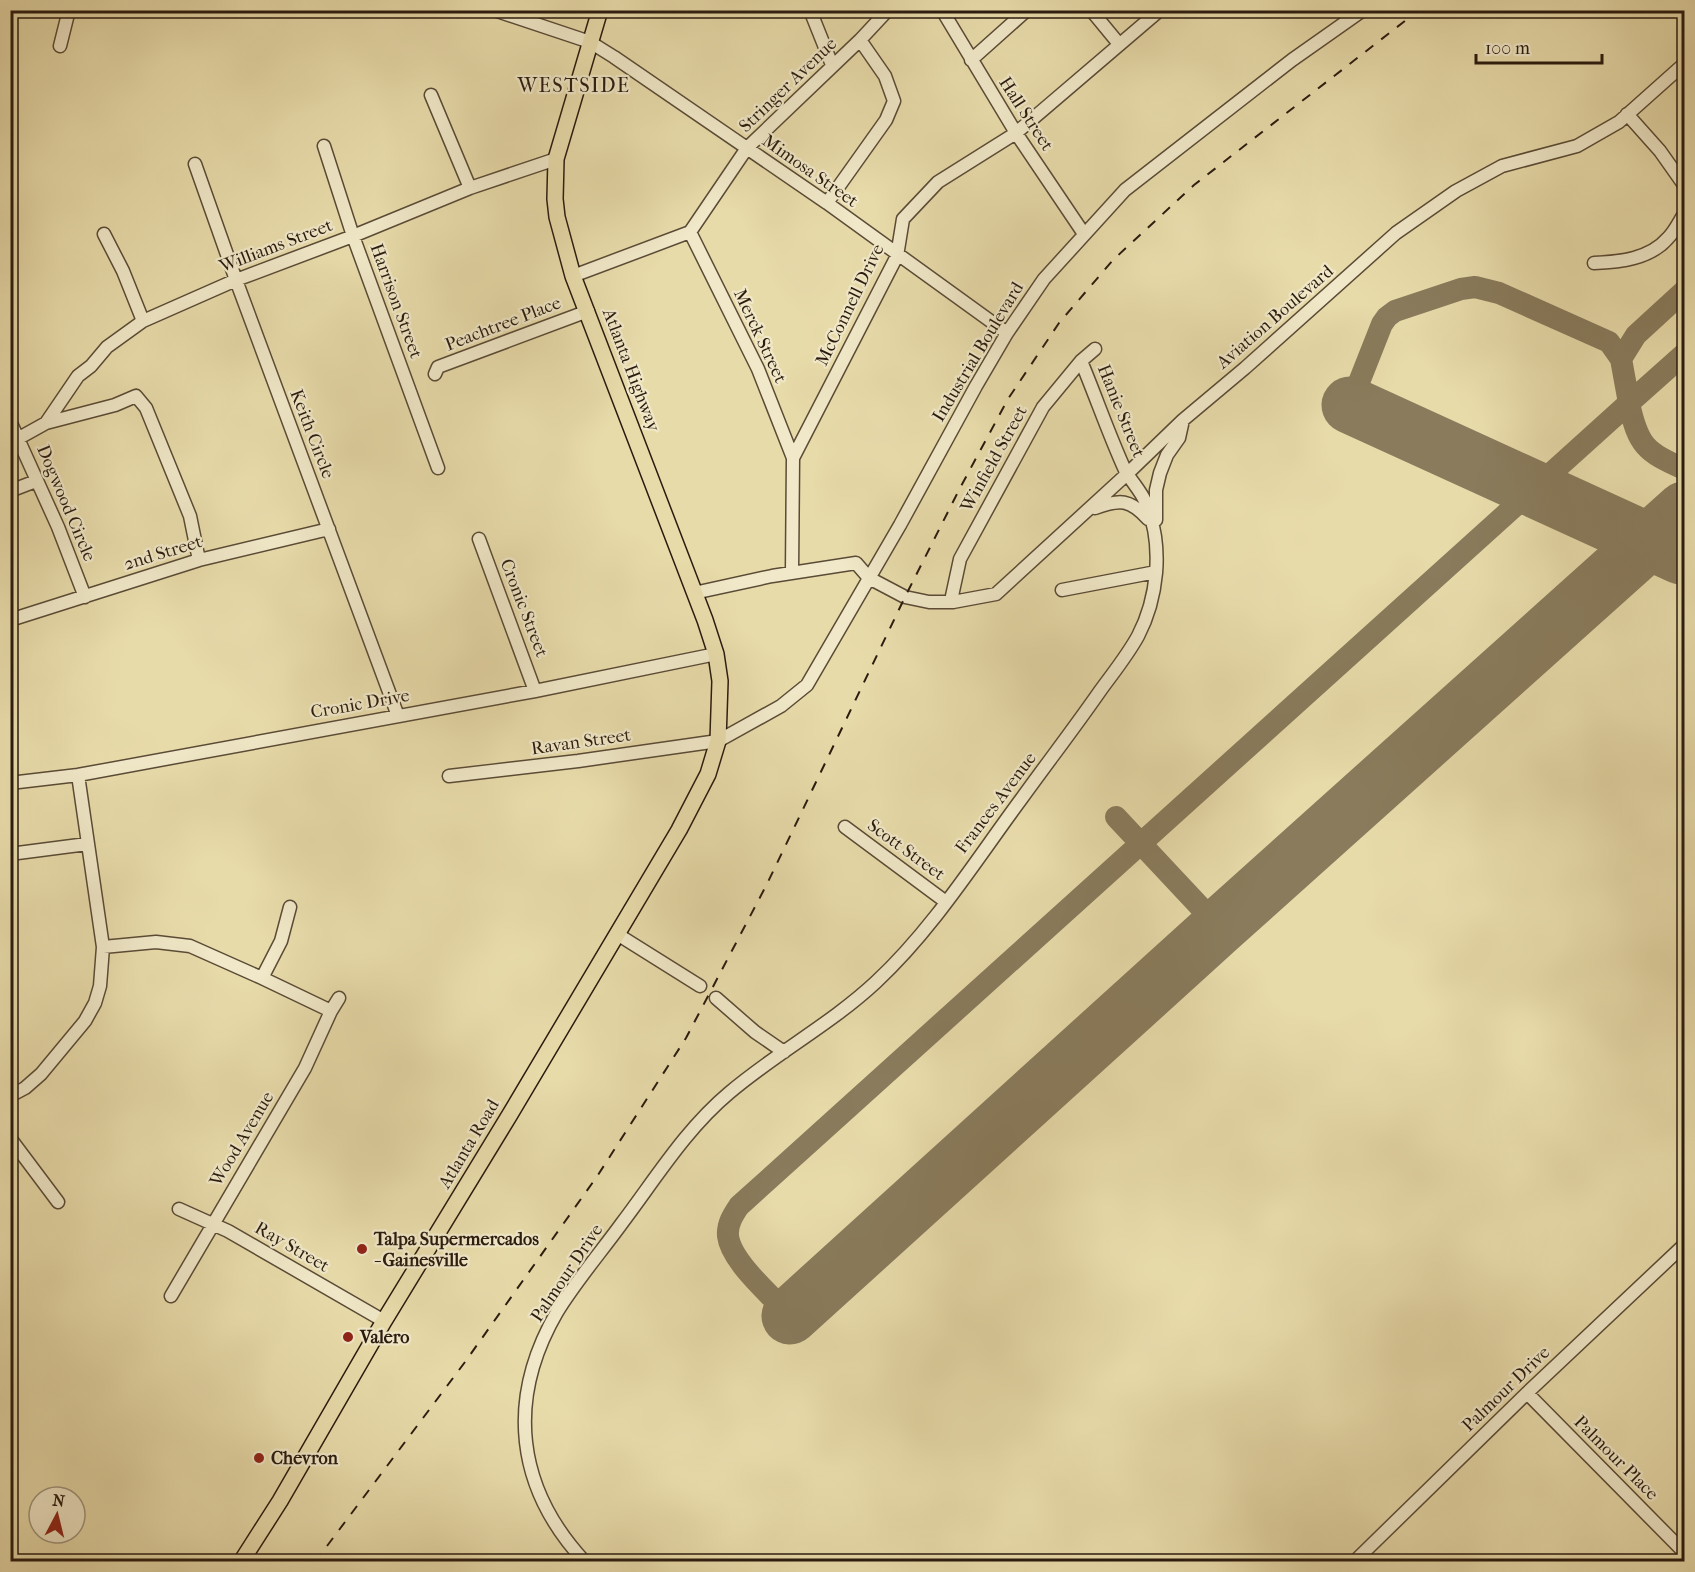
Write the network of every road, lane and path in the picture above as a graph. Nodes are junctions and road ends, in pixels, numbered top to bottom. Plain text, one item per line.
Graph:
1 (69, 10) edge
2 (136, 10) edge
3 (151, 10) edge
4 (494, 10) edge
5 (600, 10) edge
6 (810, 10) edge
7 (888, 10) edge
8 (942, 10) edge
9 (1027, 10) edge
10 (1091, 10) edge
11 (1160, 10) edge
12 (1363, 10) edge
13 (860, 40) junction
14 (590, 42) junction
15 (1119, 44) junction
16 (60, 46) dead end
17 (971, 60) junction
18 (1684, 64) edge
19 (832, 65) junction
20 (431, 95) dead end
21 (1627, 114) junction
22 (1016, 133) junction
23 (324, 146) dead end
24 (747, 148) junction
25 (556, 159) junction
26 (195, 164) dead end
27 (1684, 185) edge
28 (470, 188) junction
29 (827, 203) junction
30 (1684, 214) edge
31 (690, 232) junction
32 (104, 234) dead end
33 (1084, 234) junction
34 (353, 236) junction
35 (897, 256) junction
36 (1594, 263) dead end
37 (573, 276) junction
38 (236, 280) junction
39 (588, 311) junction
40 (143, 321) junction
41 (1007, 333) junction
42 (1095, 349) dead end
43 (1081, 361) junction
44 (435, 374) dead end
45 (1183, 420) junction
46 (10, 421) edge
47 (46, 423) junction
48 (19, 438) junction
49 (793, 458) junction
50 (438, 468) dead end
51 (1127, 474) junction
52 (36, 481) junction
53 (10, 491) edge
54 (1088, 510) junction
55 (1153, 528) junction
56 (329, 529) junction
57 (478, 539) dead end
58 (199, 560) junction
59 (792, 572) junction
60 (1156, 572) junction
61 (869, 578) junction
62 (1062, 590) dead end
63 (694, 593) junction
64 (85, 597) junction
65 (953, 602) junction
66 (10, 620) edge
67 (716, 654) junction
68 (535, 691) junction
69 (398, 716) junction
70 (718, 741) junction
71 (78, 775) junction
72 (449, 776) dead end
73 (10, 783) edge
74 (845, 827) dead end
75 (87, 844) junction
76 (10, 854) edge
77 (946, 902) junction
78 (290, 907) dead end
79 (617, 934) junction
80 (103, 947) junction
81 (262, 978) junction
82 (700, 986) dead end
83 (339, 998) dead end
84 (716, 998) dead end
85 (331, 1011) junction
86 (784, 1052) junction
87 (10, 1096) edge
88 (10, 1138) edge
89 (58, 1202) dead end
90 (179, 1209) dead end
91 (213, 1224) junction
92 (1684, 1245) edge
93 (171, 1296) dead end
94 (384, 1321) junction
95 (1527, 1393) junction
96 (1680, 1548) dead end
97 (241, 1562) edge
98 (585, 1562) edge
99 (1354, 1562) edge

1 - 16 street
2 - 3 street
4 - 14 street, Mimosa Street
5 - 14 main road, Atlanta Highway
6 - 19 street
7 - 13 street, Stringer Avenue
8 - 17 street, Hall Street
9 - 17 street
10 - 15 street
11 - 15 street, McConnell Drive
12 - 33 street, Industrial Boulevard
13 - 19 street, Stringer Avenue
13 - 29 street, Stringer Avenue
14 - 24 street, Mimosa Street
14 - 25 main road, Atlanta Highway
15 - 22 street, McConnell Drive
17 - 22 street, Hall Street
18 - 21 street, Aviation Boulevard
19 - 24 street, Stringer Avenue
20 - 28 street
21 - 27 street
21 - 45 street, Aviation Boulevard
22 - 33 street, Hall Street
22 - 35 street, McConnell Drive
23 - 34 street, Harrison Street
24 - 29 street, Mimosa Street
24 - 31 street, Stringer Avenue
25 - 28 street, Williams Street
25 - 37 main road, Atlanta Highway
26 - 38 street, Keith Circle
28 - 34 street, Williams Street
29 - 35 street, Mimosa Street
30 - 36 street
31 - 37 street
31 - 49 street, Merck Street
32 - 40 street
33 - 41 street, Industrial Boulevard
34 - 38 street, Williams Street
34 - 50 street, Harrison Street
35 - 41 street, Mimosa Street
35 - 49 street, McConnell Drive
37 - 39 main road, Atlanta Highway
38 - 40 street, Williams Street
38 - 56 street, Keith Circle
39 - 44 street, Peachtree Place
39 - 63 main road, Atlanta Highway
40 - 47 street, Williams Street
41 - 61 street, Industrial Boulevard
42 - 43 street, Winfield Street
43 - 51 street, Hanie Street
43 - 65 street, Winfield Street
45 - 51 street, Aviation Boulevard
45 - 55 street, Frances Avenue
46 - 48 street
47 - 48 street, Dogwood Circle
47 - 58 street, Dogwood Circle
48 - 52 street, Dogwood Circle
49 - 59 street, McConnell Drive
51 - 54 street, Aviation Boulevard
51 - 55 street, Frances Avenue
52 - 53 street
52 - 64 street, Dogwood Circle
54 - 55 street
54 - 65 street, Aviation Boulevard
55 - 60 street, Frances Avenue
56 - 58 street, 2nd Street
56 - 69 street, Keith Circle
57 - 68 street, Cronic Street
58 - 64 street, 2nd Street
59 - 61 street
59 - 63 street
60 - 62 street
60 - 77 street, Frances Avenue
61 - 65 street, Aviation Boulevard
61 - 70 street, Industrial Boulevard
63 - 67 main road, Atlanta Highway
64 - 66 street, 2nd Street
67 - 68 street, Cronic Drive
67 - 70 main road, Atlanta Highway
68 - 69 street, Cronic Drive
69 - 71 street, Cronic Drive
70 - 72 street, Ravan Street
70 - 79 main road, Atlanta Road
71 - 73 street, Cronic Drive
71 - 75 street
74 - 77 street, Scott Street
75 - 76 street
75 - 80 street
77 - 86 street, Frances Avenue
78 - 81 street
79 - 82 street
79 - 94 main road, Atlanta Road
80 - 81 street
80 - 87 street
81 - 85 street
83 - 85 street, Wood Avenue
84 - 86 street
85 - 91 street, Wood Avenue
86 - 98 street, Palmour Drive
88 - 89 street
90 - 91 street, Ray Street
91 - 93 street, Wood Avenue
91 - 94 street, Ray Street
92 - 95 street, Palmour Drive
94 - 97 main road, Atlanta Road
95 - 96 street, Palmour Place
95 - 99 street, Palmour Drive

